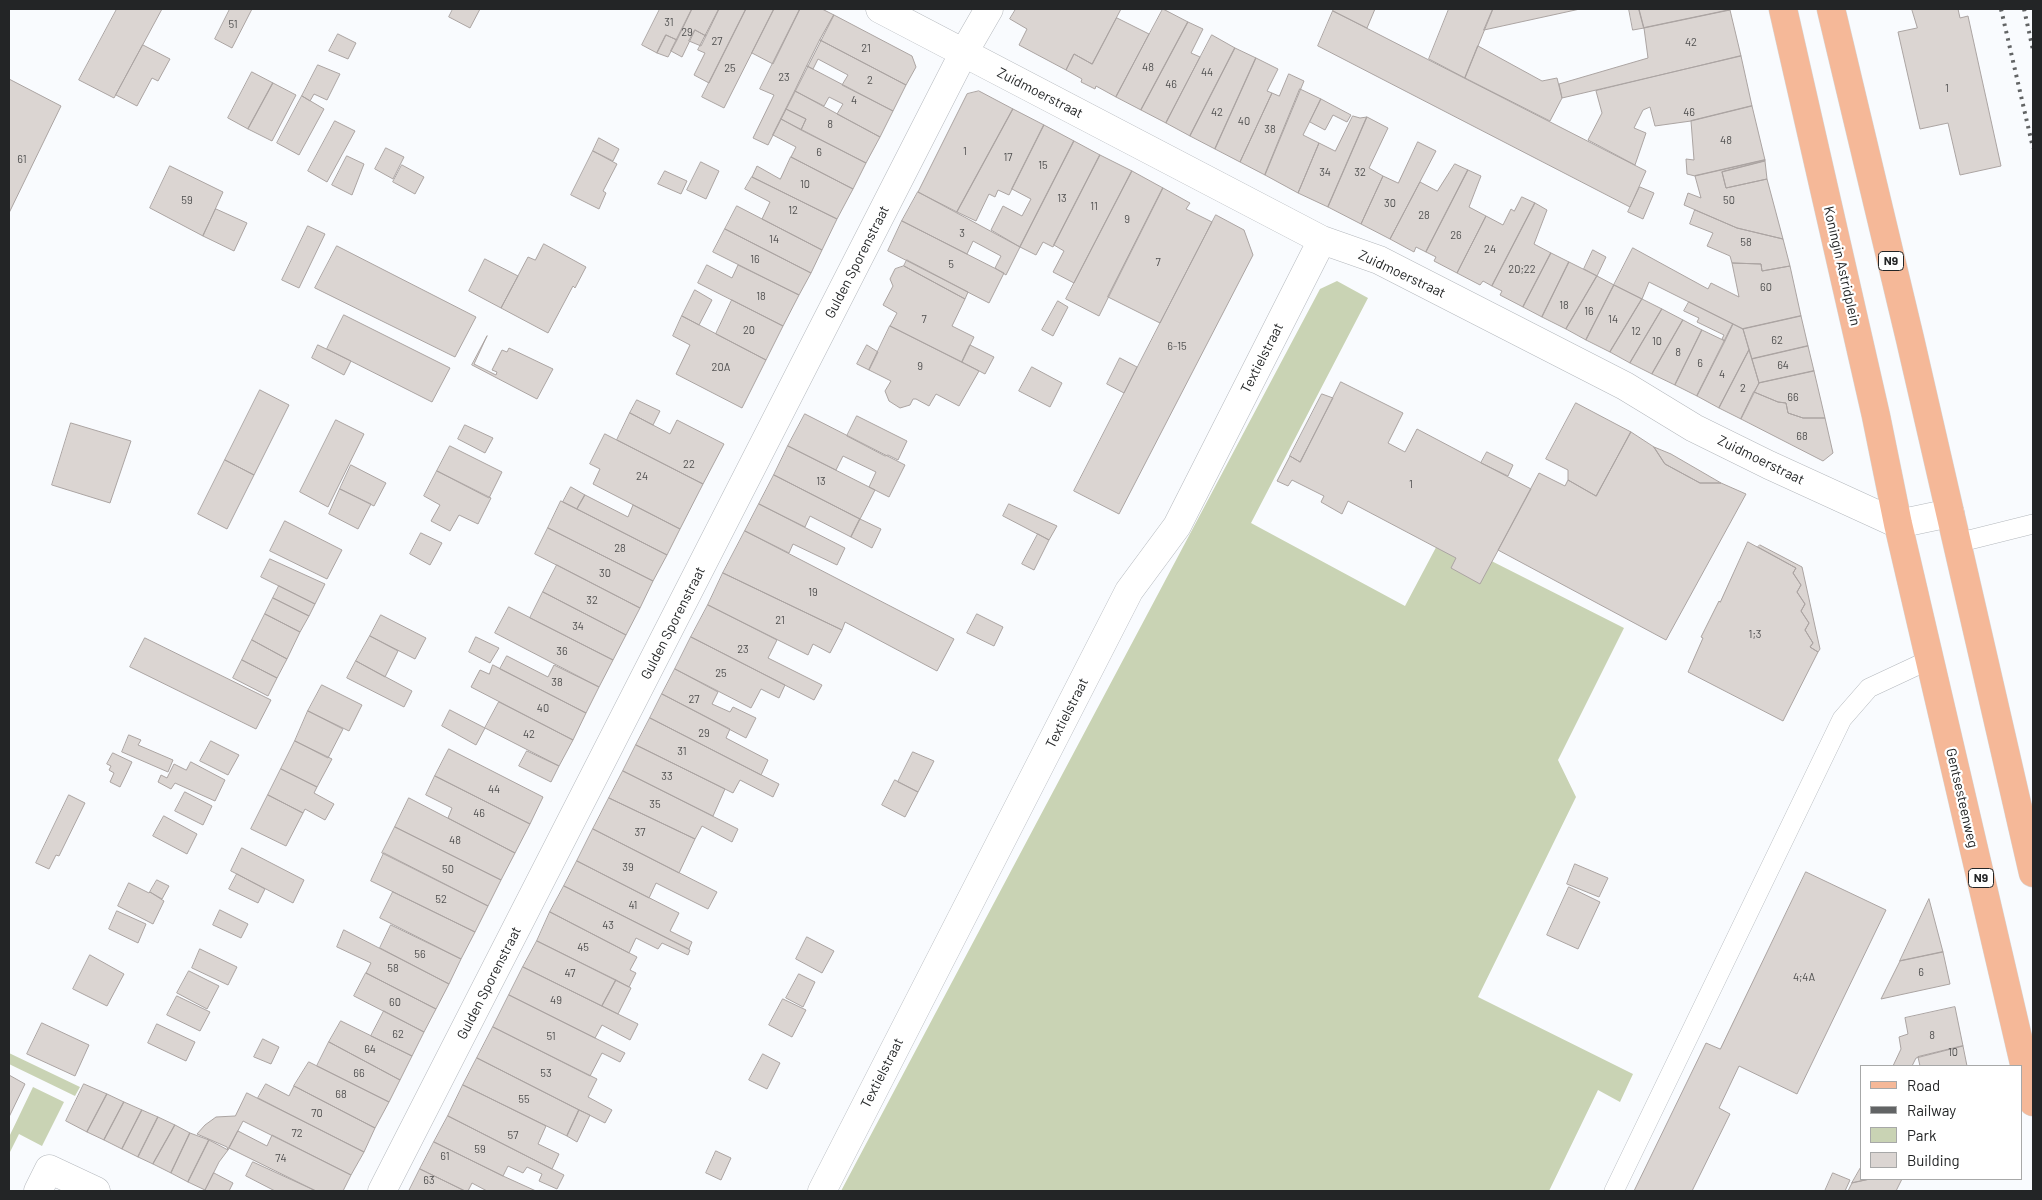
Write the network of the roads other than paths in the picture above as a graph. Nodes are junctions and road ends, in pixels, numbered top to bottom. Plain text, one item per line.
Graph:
1 (880, 9) edge
2 (989, 9) edge
3 (1784, 9) edge
4 (1831, 9) edge
5 (963, 54) junction
6 (1322, 240) junction
7 (1950, 513) junction
8 (1898, 524) junction
9 (2033, 524) edge
10 (1956, 543) junction
11 (1929, 660) junction
12 (2033, 873) edge
13 (2033, 1102) edge
14 (38, 1191) edge
15 (96, 1191) edge
16 (382, 1191) edge
17 (822, 1191) edge
18 (1614, 1191) edge

1 - 5 street, Zuidmoerstraat
2 - 5 street, Gulden Sporenstraat
3 - 8 main road, Koningin Astridplein / N9
4 - 7 main road, N9
5 - 6 street, Zuidmoerstraat
5 - 16 street, Gulden Sporenstraat
6 - 8 street, Zuidmoerstraat
6 - 17 street, Textielstraat
7 - 8 street
7 - 10 main road, N9
8 - 11 main road, Gentsesteenweg / N9
9 - 10 lane
10 - 12 main road, N9
11 - 13 main road, Gentsesteenweg / N9
11 - 18 lane
14 - 15 street

